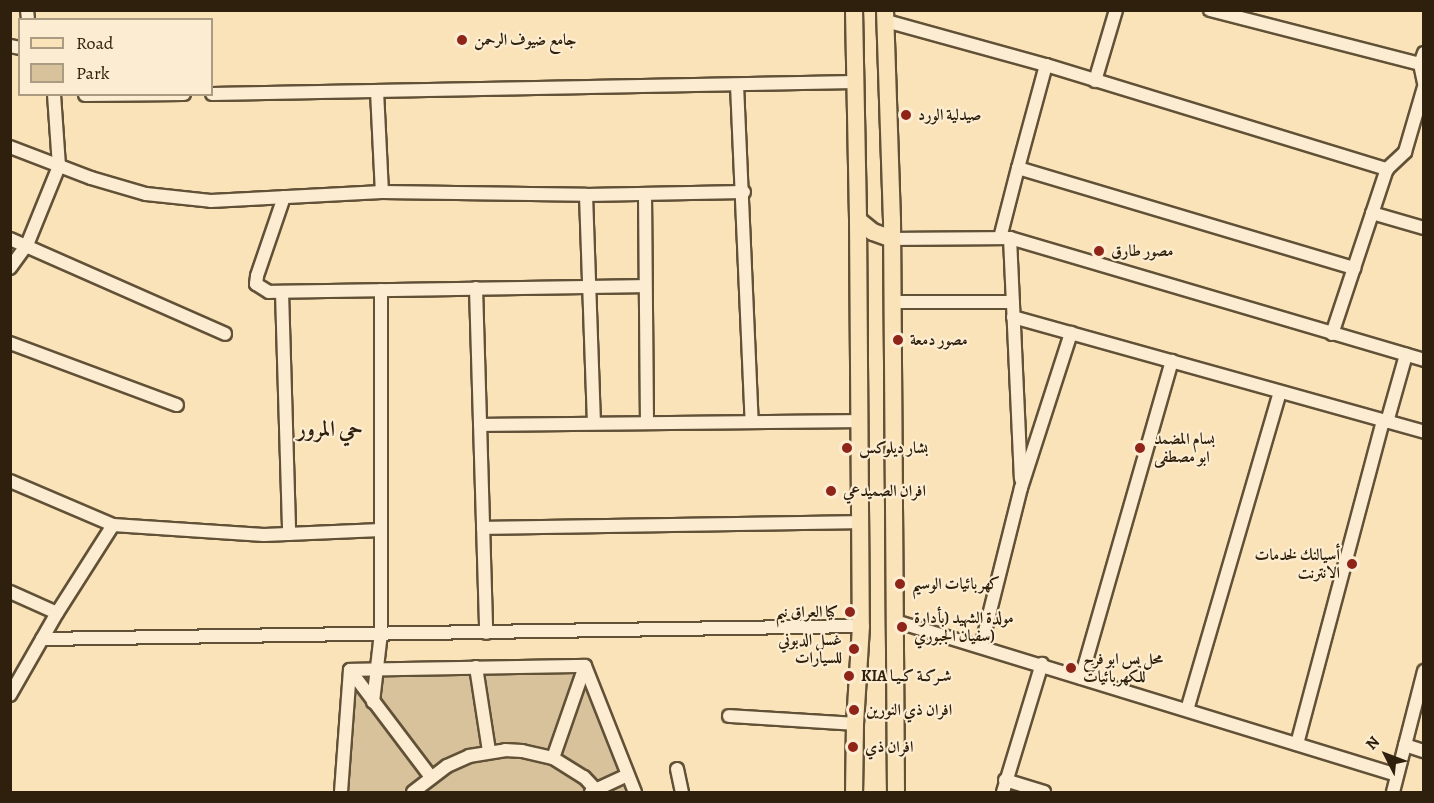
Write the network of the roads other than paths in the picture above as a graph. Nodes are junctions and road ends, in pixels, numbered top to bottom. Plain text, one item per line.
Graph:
1 (1116, 10) edge
2 (1210, 10) edge
3 (853, 11) edge
4 (886, 16) edge
5 (1421, 58) edge
6 (1046, 65) junction
7 (1095, 81) junction
8 (855, 82) junction
9 (737, 85) junction
10 (1424, 85) edge
11 (377, 91) junction
12 (213, 94) edge
13 (54, 96) edge
14 (10, 147) edge
15 (59, 166) junction
16 (1018, 168) junction
17 (1388, 169) junction
18 (382, 192) junction
19 (744, 192) junction
20 (645, 194) junction
21 (586, 195) junction
22 (284, 197) junction
23 (1372, 213) junction
24 (858, 220) junction
25 (1424, 228) edge
26 (1005, 238) junction
27 (10, 239) edge
28 (892, 239) junction
29 (27, 245) junction
30 (10, 268) edge
31 (1354, 268) junction
32 (589, 286) junction
33 (645, 286) junction
34 (476, 288) junction
35 (381, 290) junction
36 (282, 292) junction
37 (892, 302) junction
38 (1013, 302) junction
39 (1013, 317) junction
40 (1071, 333) junction
41 (225, 334) dead end
42 (1332, 334) junction
43 (10, 343) edge
44 (1406, 355) junction
45 (1424, 360) edge
46 (1173, 361) junction
47 (1280, 392) junction
48 (177, 405) dead end
49 (860, 421) junction
50 (1385, 421) junction
51 (752, 422) junction
52 (594, 423) junction
53 (646, 423) junction
54 (480, 425) junction
55 (1424, 432) edge
56 (10, 482) edge
57 (1021, 488) junction
58 (861, 522) junction
59 (113, 525) junction
60 (483, 528) junction
61 (381, 530) junction
62 (289, 534) junction
63 (10, 592) edge
64 (57, 613) junction
65 (895, 621) junction
66 (861, 626) junction
67 (381, 633) junction
68 (486, 633) junction
69 (42, 639) junction
70 (981, 646) junction
71 (1042, 664) junction
72 (585, 666) junction
73 (476, 667) junction
74 (377, 669) junction
75 (350, 670) junction
76 (1424, 671) edge
77 (1081, 678) junction
78 (11, 693) edge
79 (373, 702) junction
80 (1187, 710) junction
81 (729, 716) dead end
82 (855, 724) junction
83 (1297, 744) junction
84 (1405, 745) junction
85 (489, 751) junction
86 (1424, 751) edge
87 (553, 758) junction
88 (677, 770) dead end
89 (627, 775) junction
90 (1397, 775) junction
91 (431, 777) junction
92 (1004, 786) edge
93 (593, 791) edge
94 (341, 792) edge
95 (413, 792) edge
96 (635, 792) edge
97 (682, 792) edge
98 (854, 792) edge
99 (896, 792) edge
100 (1044, 792) edge
101 (1393, 792) edge

1 - 7 street
2 - 5 street
3 - 8 main road
4 - 6 street
4 - 28 main road
5 - 10 street
6 - 7 street
6 - 16 street
7 - 17 street
8 - 9 street
8 - 24 main road
9 - 11 street
9 - 19 street
10 - 17 street
11 - 12 street
11 - 18 street
13 - 15 street
14 - 15 street
15 - 22 street
15 - 29 street
16 - 26 street
16 - 31 street
17 - 23 street
18 - 21 street
18 - 22 street
19 - 20 street
19 - 51 street
20 - 21 street
20 - 33 street
21 - 32 street
22 - 36 street
23 - 25 street
23 - 31 street
24 - 28 main road
24 - 49 main road
26 - 28 street
26 - 38 street
26 - 42 street
27 - 29 street
28 - 37 main road
29 - 30 street
29 - 41 street
31 - 42 street
32 - 33 street
32 - 34 street
32 - 52 street
33 - 53 street
34 - 35 street
34 - 54 street
35 - 36 street
35 - 61 street
36 - 62 street
37 - 38 street
37 - 65 main road
38 - 39 street
39 - 40 street
39 - 57 street
40 - 46 street
40 - 57 street
42 - 44 street
43 - 48 street
44 - 45 street
44 - 50 street
46 - 47 street
46 - 77 street
47 - 50 street
47 - 80 street
49 - 51 street
49 - 58 main road
50 - 55 street
50 - 83 street
51 - 53 street
52 - 53 street
52 - 54 street
54 - 60 street
56 - 59 street
57 - 70 street
58 - 60 street
58 - 66 main road
59 - 62 street
59 - 64 street
60 - 68 street
61 - 62 street
61 - 67 street
63 - 64 street
64 - 69 street
65 - 70 street
65 - 99 main road
66 - 68 street
66 - 82 main road
67 - 68 street
67 - 69 street
67 - 74 street
69 - 78 street
70 - 71 street
71 - 77 street
71 - 92 street
72 - 73 street
72 - 87 street
72 - 89 street
73 - 74 street
73 - 85 street
74 - 75 street
74 - 79 street
75 - 79 street
75 - 94 street
76 - 84 street
77 - 80 street
79 - 91 street
80 - 83 street
81 - 82 street
82 - 98 main road
83 - 90 street
84 - 86 street
84 - 90 street
85 - 87 street
85 - 91 street
87 - 93 street
88 - 97 street
89 - 93 street
89 - 96 street
90 - 101 street
91 - 95 street
92 - 100 street

